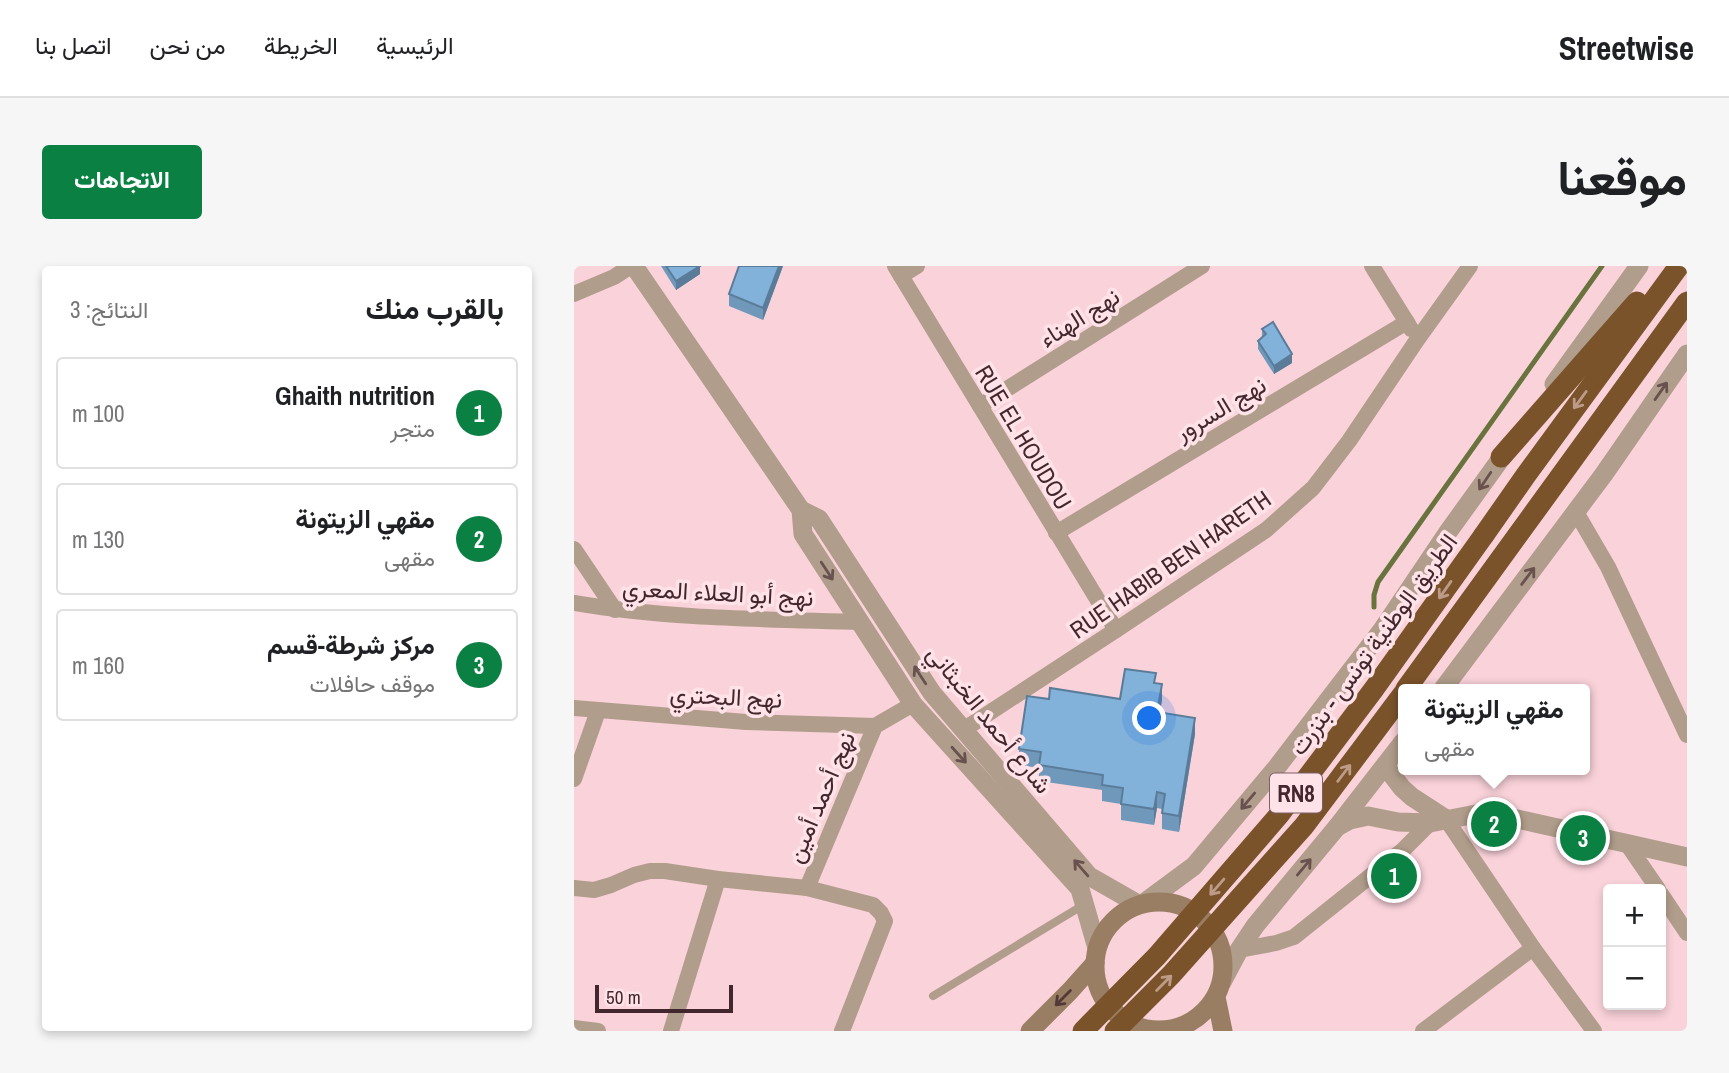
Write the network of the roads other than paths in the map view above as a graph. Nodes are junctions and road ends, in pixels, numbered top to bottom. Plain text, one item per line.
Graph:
1 (632, 266) edge
2 (917, 266) edge
3 (1202, 266) edge
4 (1372, 266) edge
5 (1470, 266) edge
6 (1639, 266) edge
7 (1668, 266) edge
8 (1679, 266) edge
9 (898, 271) edge
10 (574, 294) edge
11 (1687, 302) edge
12 (1407, 323) junction
13 (1417, 340) junction
14 (1687, 354) edge
15 (980, 406) junction
16 (1501, 457) junction
17 (801, 510) junction
18 (1576, 512) junction
19 (1056, 533) junction
20 (574, 549) edge
21 (574, 603) edge
22 (615, 610) junction
23 (860, 622) junction
24 (1116, 630) junction
25 (1410, 684) edge
26 (1447, 684) edge
27 (1398, 701) edge
28 (913, 704) junction
29 (574, 708) edge
30 (598, 711) junction
31 (875, 726) junction
32 (963, 730) junction
33 (1687, 735) edge
34 (1398, 749) edge
35 (1385, 766) junction
36 (574, 779) edge
37 (1438, 821) junction
38 (1337, 827) junction
39 (1627, 844) junction
40 (1687, 857) edge
41 (718, 879) junction
42 (1655, 884) edge
43 (574, 888) edge
44 (807, 888) junction
45 (1666, 902) edge
46 (1085, 904) junction
47 (1141, 904) junction
48 (1687, 933) edge
49 (1533, 948) junction
50 (1238, 950) junction
51 (1096, 955) junction
52 (1219, 990) junction
53 (933, 996) dead end
54 (574, 1028) edge
55 (1432, 1029) edge
56 (1174, 1030) edge
57 (598, 1031) edge
58 (671, 1031) edge
59 (842, 1031) edge
60 (1030, 1031) edge
61 (1083, 1031) edge
62 (1115, 1031) edge
63 (1223, 1031) edge
64 (1594, 1031) edge

1 - 10 street
1 - 17 street
2 - 9 street
3 - 15 street, نهج الهناء
4 - 12 street
5 - 13 street, RUE HABIB BEN HARETH
6 - 16 street
7 - 16 highway
8 -> 61 highway, الطريق الوطنية تونس - بنزرت / RN8, bridge
9 - 15 street, RUE EL HOUDOU
11 - 25 highway
12 - 13 street
12 - 19 street, نهج السرور
13 - 24 street, RUE HABIB BEN HARETH
18 -> 14 street
15 - 19 street, RUE EL HOUDOU
16 -> 47 street
17 -> 23 street
32 -> 17 street, شارع أحمد الخبثاني
26 -> 18 street
18 - 33 street
19 - 24 street, RUE EL HOUDOU
20 - 22 street
21 - 22 street, نهج أبو العلاء المعري
22 - 23 street, نهج أبو العلاء المعري
23 - 28 street
24 - 32 street, RUE HABIB BEN HARETH
62 -> 27 highway, RN8, bridge
28 - 31 street, نهج أحمد أمين
28 -> 46 street
29 - 30 street, نهج البحتري
30 - 31 street, نهج البحتري
30 - 36 street
31 - 44 street, نهج أحمد أمين
47 -> 32 street, شارع أحمد الخبثاني
34 - 35 street
35 - 37 street
35 - 38 street
37 - 38 street
37 - 39 street
37 - 49 street
37 - 50 street
50 -> 38 street
39 - 40 street
39 - 42 street
41 - 43 street
41 - 44 street
41 - 58 street
44 - 59 street
45 - 48 street
46 - 51 street
46 - 53 lane
47 - 51 main road
47 - 52 main road
49 - 55 street
49 - 64 street
50 - 52 street
51 - 56 main road
51 -> 60 main road
52 - 56 main road
52 - 63 main road
54 - 57 street

